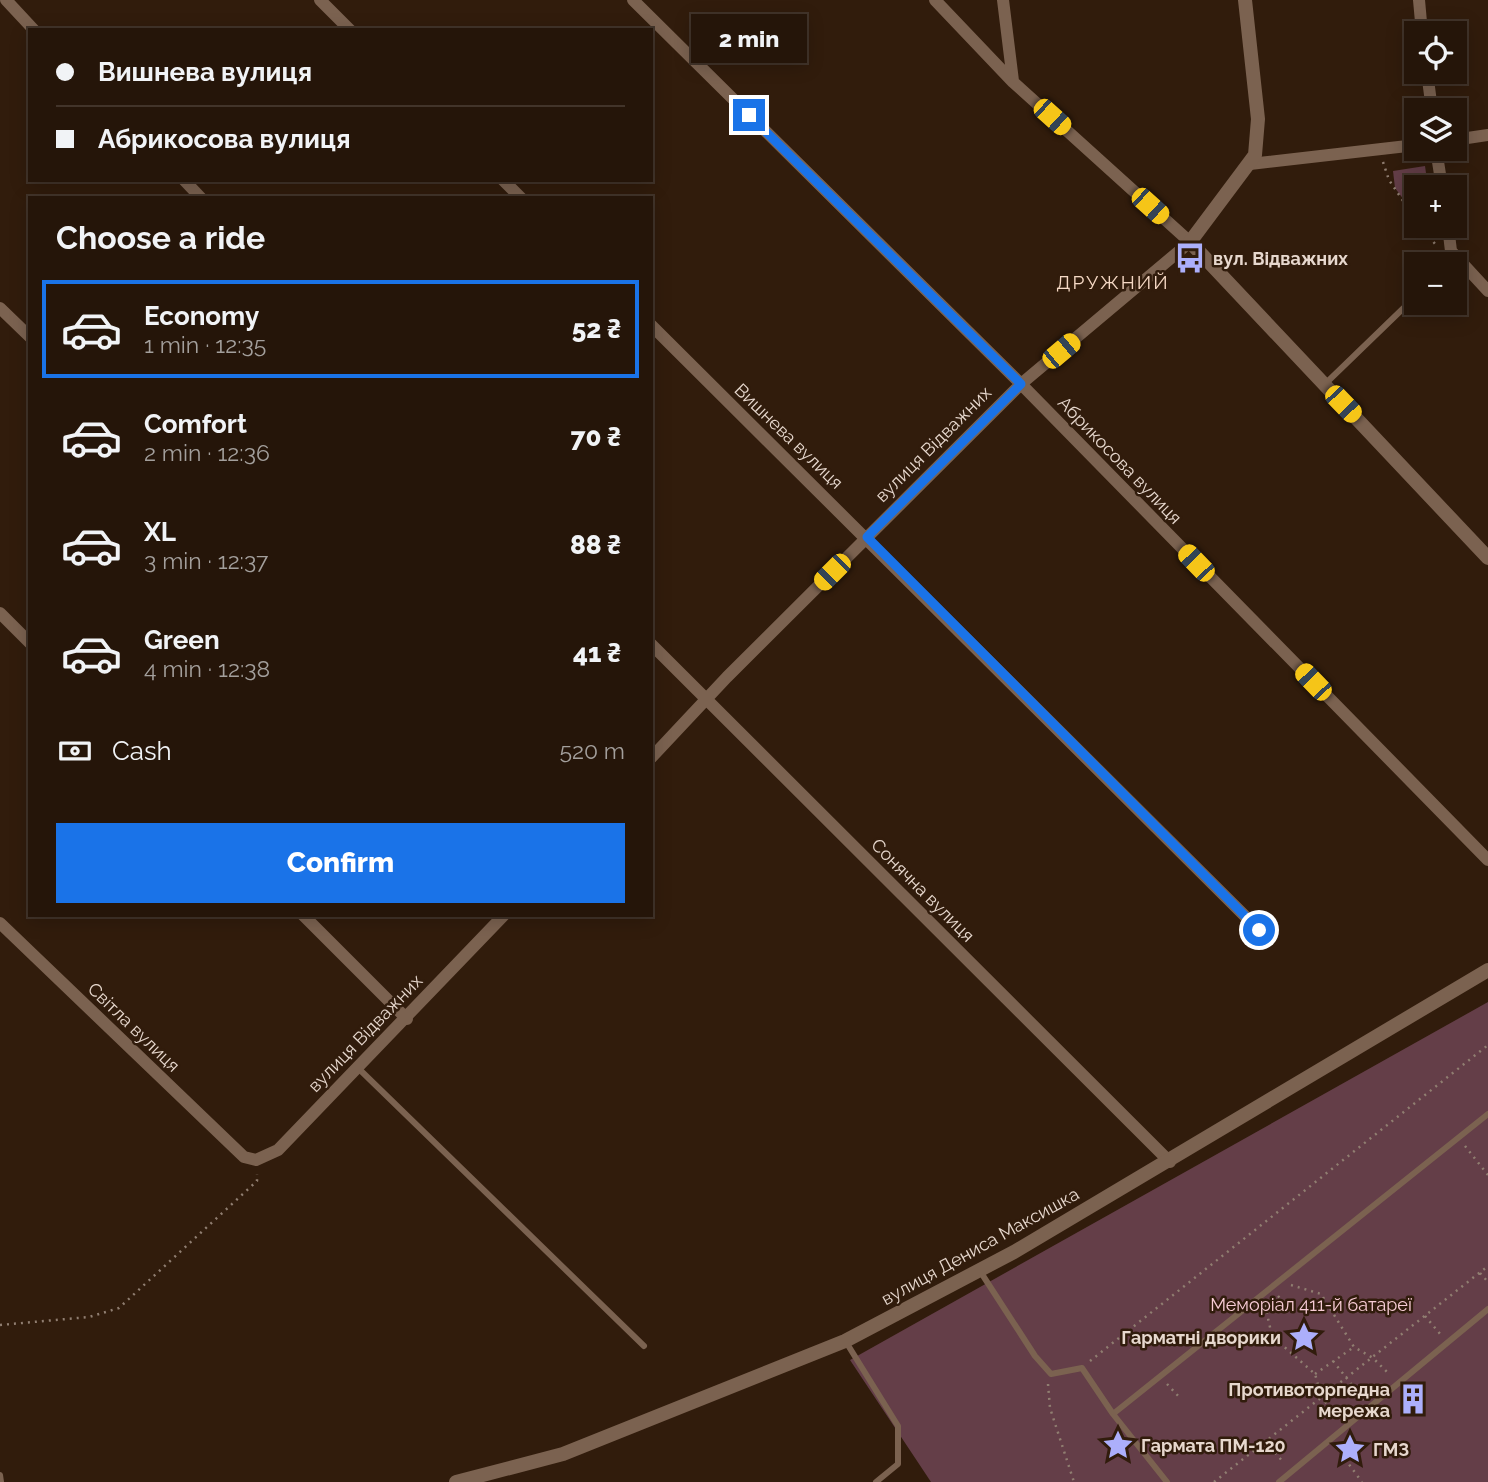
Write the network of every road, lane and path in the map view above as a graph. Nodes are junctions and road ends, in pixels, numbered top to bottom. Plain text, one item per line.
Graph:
1 (6, 0) edge
2 (320, 0) edge
3 (633, 0) edge
4 (935, 0) edge
5 (1003, 0) edge
6 (1245, 0) edge
7 (1419, 0) edge
8 (1421, 21) edge
9 (32, 28) edge
10 (348, 28) edge
11 (1013, 82) junction
12 (1488, 135) edge
13 (1467, 138) edge
14 (1404, 146) edge
15 (1379, 149) junction
16 (1250, 164) junction
17 (186, 182) edge
18 (505, 182) edge
19 (199, 196) edge
20 (519, 196) edge
21 (1404, 202) edge
22 (1190, 242) junction
23 (1467, 273) edge
24 (1488, 291) edge
25 (0, 307) edge
26 (1404, 308) edge
27 (653, 327) edge
28 (28, 335) edge
29 (1021, 384) junction
30 (1324, 385) junction
31 (867, 537) junction
32 (1488, 558) edge
33 (0, 613) edge
34 (28, 641) edge
35 (653, 646) edge
36 (706, 699) junction
37 (653, 756) edge
38 (1488, 860) edge
39 (305, 917) edge
40 (503, 917) edge
41 (0, 923) edge
42 (1259, 930) dead end
43 (1488, 970) edge
44 (407, 1018) junction
45 (1488, 1045) edge
46 (358, 1068) junction
47 (1488, 1114) edge
48 (1458, 1138) junction
49 (250, 1158) junction
50 (1170, 1162) junction
51 (1488, 1175) edge
52 (1488, 1266) edge
53 (980, 1270) junction
54 (1480, 1273) junction
55 (1280, 1281) junction
56 (1488, 1282) edge
57 (1271, 1288) junction
58 (1262, 1295) junction
59 (1288, 1308) dead end
60 (1488, 1309) edge
61 (1425, 1316) junction
62 (0, 1325) edge
63 (845, 1340) junction
64 (1447, 1342) junction
65 (644, 1346) dead end
66 (1354, 1347) junction
67 (1373, 1358) junction
68 (1333, 1361) junction
69 (1082, 1368) junction
70 (1051, 1374) junction
71 (1315, 1374) junction
72 (1160, 1376) junction
73 (1346, 1378) junction
74 (1397, 1383) junction
75 (1322, 1398) junction
76 (1181, 1399) dead end
77 (1369, 1406) junction
78 (1113, 1414) junction
79 (1344, 1425) junction
80 (1266, 1442) junction
81 (1345, 1459) dead end
82 (1291, 1472) junction
83 (0, 1475) edge
84 (1, 1482) edge
85 (456, 1482) edge
86 (876, 1482) edge
87 (1074, 1482) edge
88 (1167, 1482) edge
89 (1214, 1482) edge
90 (1279, 1482) edge
91 (1362, 1482) edge

1 - 9 street
2 - 10 street
3 - 29 street, Абрикосова вулиця
4 - 11 street
5 - 11 street
6 - 16 street, вулиця Відважних
7 - 8 street
11 - 22 street
12 - 13 street
14 - 15 street
15 - 16 street
15 - 21 path
16 - 22 street, вулиця Відважних
17 - 19 street
18 - 20 street
22 - 29 street, вулиця Відважних
22 - 30 street
23 - 24 street
25 - 28 street
26 - 30 lane
27 - 31 street, Вишнева вулиця
29 - 31 street, вулиця Відважних
29 - 38 street, Абрикосова вулиця
30 - 32 street
31 - 36 street, вулиця Відважних
31 - 42 street, Вишнева вулиця
33 - 34 street
35 - 36 street, Сонячна вулиця
36 - 37 street, вулиця Відважних
36 - 50 street, Сонячна вулиця
39 - 44 street
40 - 44 street, вулиця Відважних
41 - 49 street, Світла вулиця
43 - 50 street, вулиця Дениса Максишка
44 - 46 street, вулиця Відважних
45 - 69 path
46 - 49 street, вулиця Відважних
46 - 65 lane
47 - 48 lane
48 - 51 path
48 - 55 lane
49 - 62 path
50 - 53 street, вулиця Дениса Максишка
52 - 54 path
53 - 63 street, вулиця Дениса Максишка
53 - 70 lane
54 - 56 path
54 - 61 path
55 - 57 lane
55 - 66 path
57 - 58 lane
57 - 59 path
58 - 71 path
58 - 72 lane
60 - 64 lane
61 - 64 path
61 - 67 path
63 - 85 street, вулиця Дениса Максишка
63 - 86 lane
64 - 74 lane
66 - 67 path
66 - 68 path
67 - 73 path
67 - 74 path
68 - 71 path
68 - 73 path
69 - 70 lane
69 - 78 lane
70 - 87 path
71 - 75 path
72 - 76 path
72 - 78 lane
73 - 75 path
73 - 77 path
74 - 77 lane
75 - 79 path
75 - 80 path
77 - 79 lane
78 - 88 lane
79 - 82 lane
80 - 82 path
80 - 89 path
81 - 91 path
82 - 90 lane
83 - 84 lane

